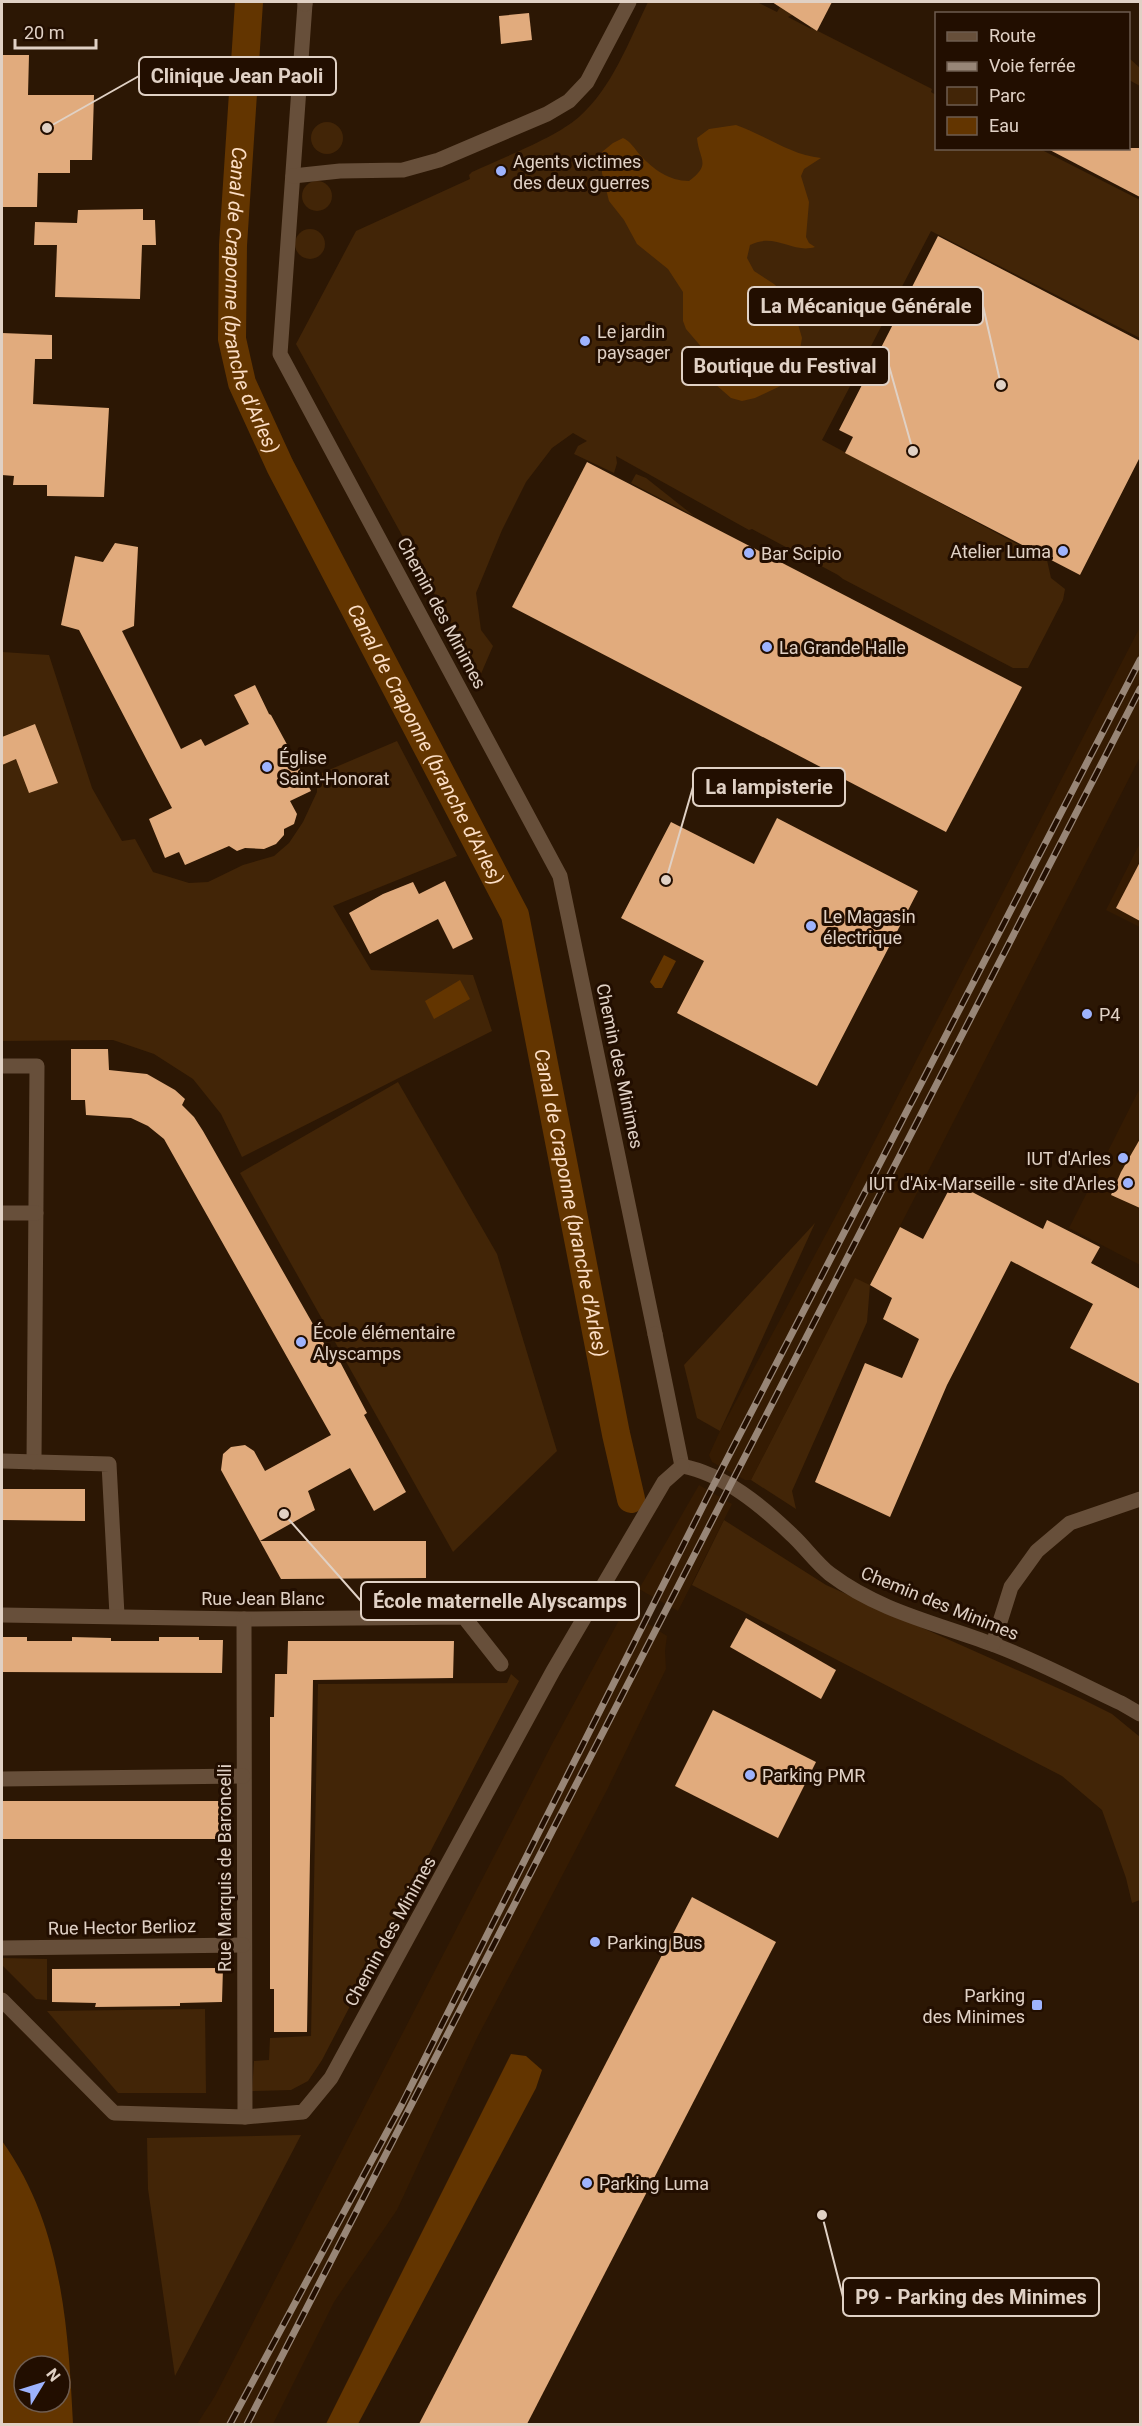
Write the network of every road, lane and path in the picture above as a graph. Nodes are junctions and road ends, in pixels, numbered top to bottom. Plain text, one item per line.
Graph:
1 (629, 2) edge
2 (305, 3) edge
3 (293, 176) junction
4 (2, 1066) edge
5 (2, 1213) edge
6 (36, 1213) junction
7 (2, 1461) edge
8 (34, 1462) junction
9 (682, 1466) junction
10 (1140, 1499) edge
11 (2, 1615) edge
12 (117, 1615) junction
13 (244, 1618) junction
14 (993, 1644) junction
15 (501, 1664) dead end
16 (1140, 1714) edge
17 (243, 1776) junction
18 (2, 1779) edge
19 (243, 1945) junction
20 (2, 1948) edge
21 (2, 2000) edge
22 (245, 2116) junction

1 - 3 street
2 - 3 street, Chemin des Minimes
3 - 9 street, Chemin des Minimes
4 - 6 street
5 - 6 street
6 - 8 street
7 - 8 street
8 - 12 street
9 - 14 street, Chemin des Minimes
9 - 22 street, Chemin des Minimes
10 - 14 street
11 - 12 street, Rue Jean Blanc
12 - 13 street, Rue Jean Blanc
13 - 15 street, Rue Jean Blanc
13 - 17 street, Rue Marquis de Baroncelli
14 - 16 street, Chemin des Minimes
17 - 18 street
17 - 19 street, Rue Marquis de Baroncelli
19 - 20 street, Rue Hector Berlioz
19 - 22 street, Rue Marquis de Baroncelli
21 - 22 street, Chemin des Minimes

